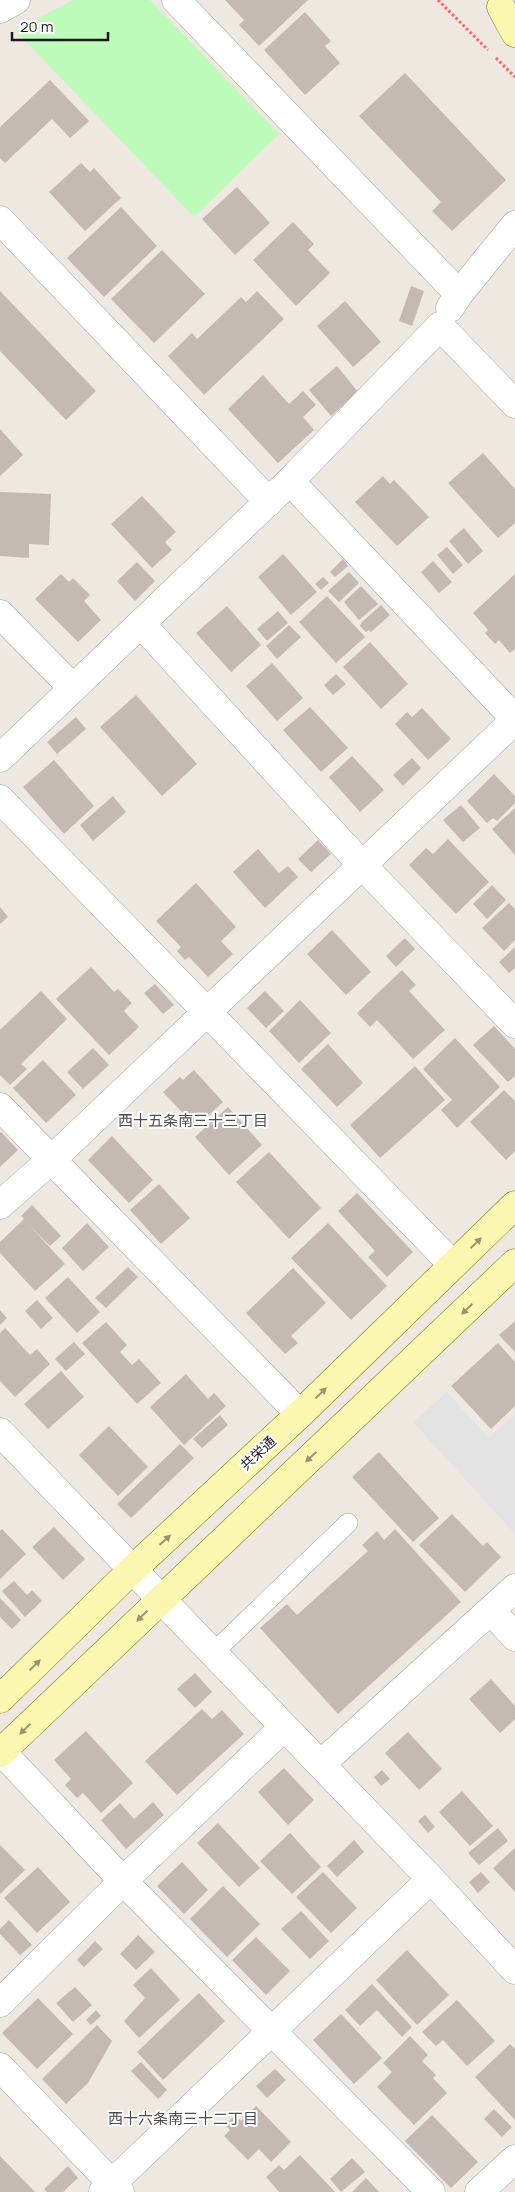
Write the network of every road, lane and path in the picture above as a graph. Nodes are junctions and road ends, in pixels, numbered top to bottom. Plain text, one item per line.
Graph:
1 (16, 0) edge
2 (176, 0) edge
3 (438, 0) edge
4 (504, 6) edge
5 (0, 9) edge
6 (515, 34) edge
7 (515, 77) edge
8 (0, 220) edge
9 (515, 225) edge
10 (459, 294) junction
11 (440, 326) junction
12 (515, 404) edge
13 (290, 481) junction
14 (269, 502) junction
15 (0, 614) edge
16 (141, 624) junction
17 (73, 688) junction
18 (515, 719) edge
19 (0, 758) edge
20 (0, 800) edge
21 (362, 865) junction
22 (207, 1011) junction
23 (515, 1024) edge
24 (0, 1107) edge
25 (51, 1160) junction
26 (0, 1205) edge
27 (515, 1205) edge
28 (515, 1263) edge
29 (453, 1265) junction
30 (300, 1414) junction
31 (0, 1432) edge
32 (348, 1523) dead end
33 (133, 1569) junction
34 (515, 1588) edge
35 (161, 1598) junction
36 (491, 1611) junction
37 (515, 1637) edge
38 (213, 1653) junction
39 (0, 1699) edge
40 (284, 1727) junction
41 (1, 1752) edge
42 (321, 1764) junction
43 (431, 1879) junction
44 (123, 1881) junction
45 (515, 1970) edge
46 (0, 2003) edge
47 (273, 2031) junction
48 (0, 2067) edge
49 (515, 2159) edge
50 (112, 2189) edge
51 (431, 2192) edge
52 (479, 2192) edge

1 - 5 street
2 - 10 street
3 - 7 path
4 - 6 street
8 - 14 street
9 - 10 street
10 - 11 street
11 - 12 street
11 - 13 street
13 - 14 street
13 - 18 street
14 - 16 street
15 - 17 street
16 - 17 street
16 - 21 street
17 - 19 street
18 - 21 street
20 - 22 street
21 - 22 street
21 - 23 street
22 - 25 street
22 - 29 street
24 - 25 street
25 - 26 street
25 - 30 street
29 -> 27 street, 共栄通
28 -> 35 street
30 -> 29 street, 共栄通
33 -> 30 street, 共栄通
31 - 33 street
32 - 38 lane
33 - 35 street
39 -> 33 street, 共栄通
34 - 36 street
35 - 38 street
35 -> 41 street
36 - 37 street
36 - 42 street
38 - 40 street
40 - 42 street
40 - 44 street
41 - 44 street
42 - 43 street
43 - 45 street
43 - 47 street
44 - 46 street
44 - 47 street
47 - 50 street
47 - 51 street
48 - 50 street
49 - 52 street

